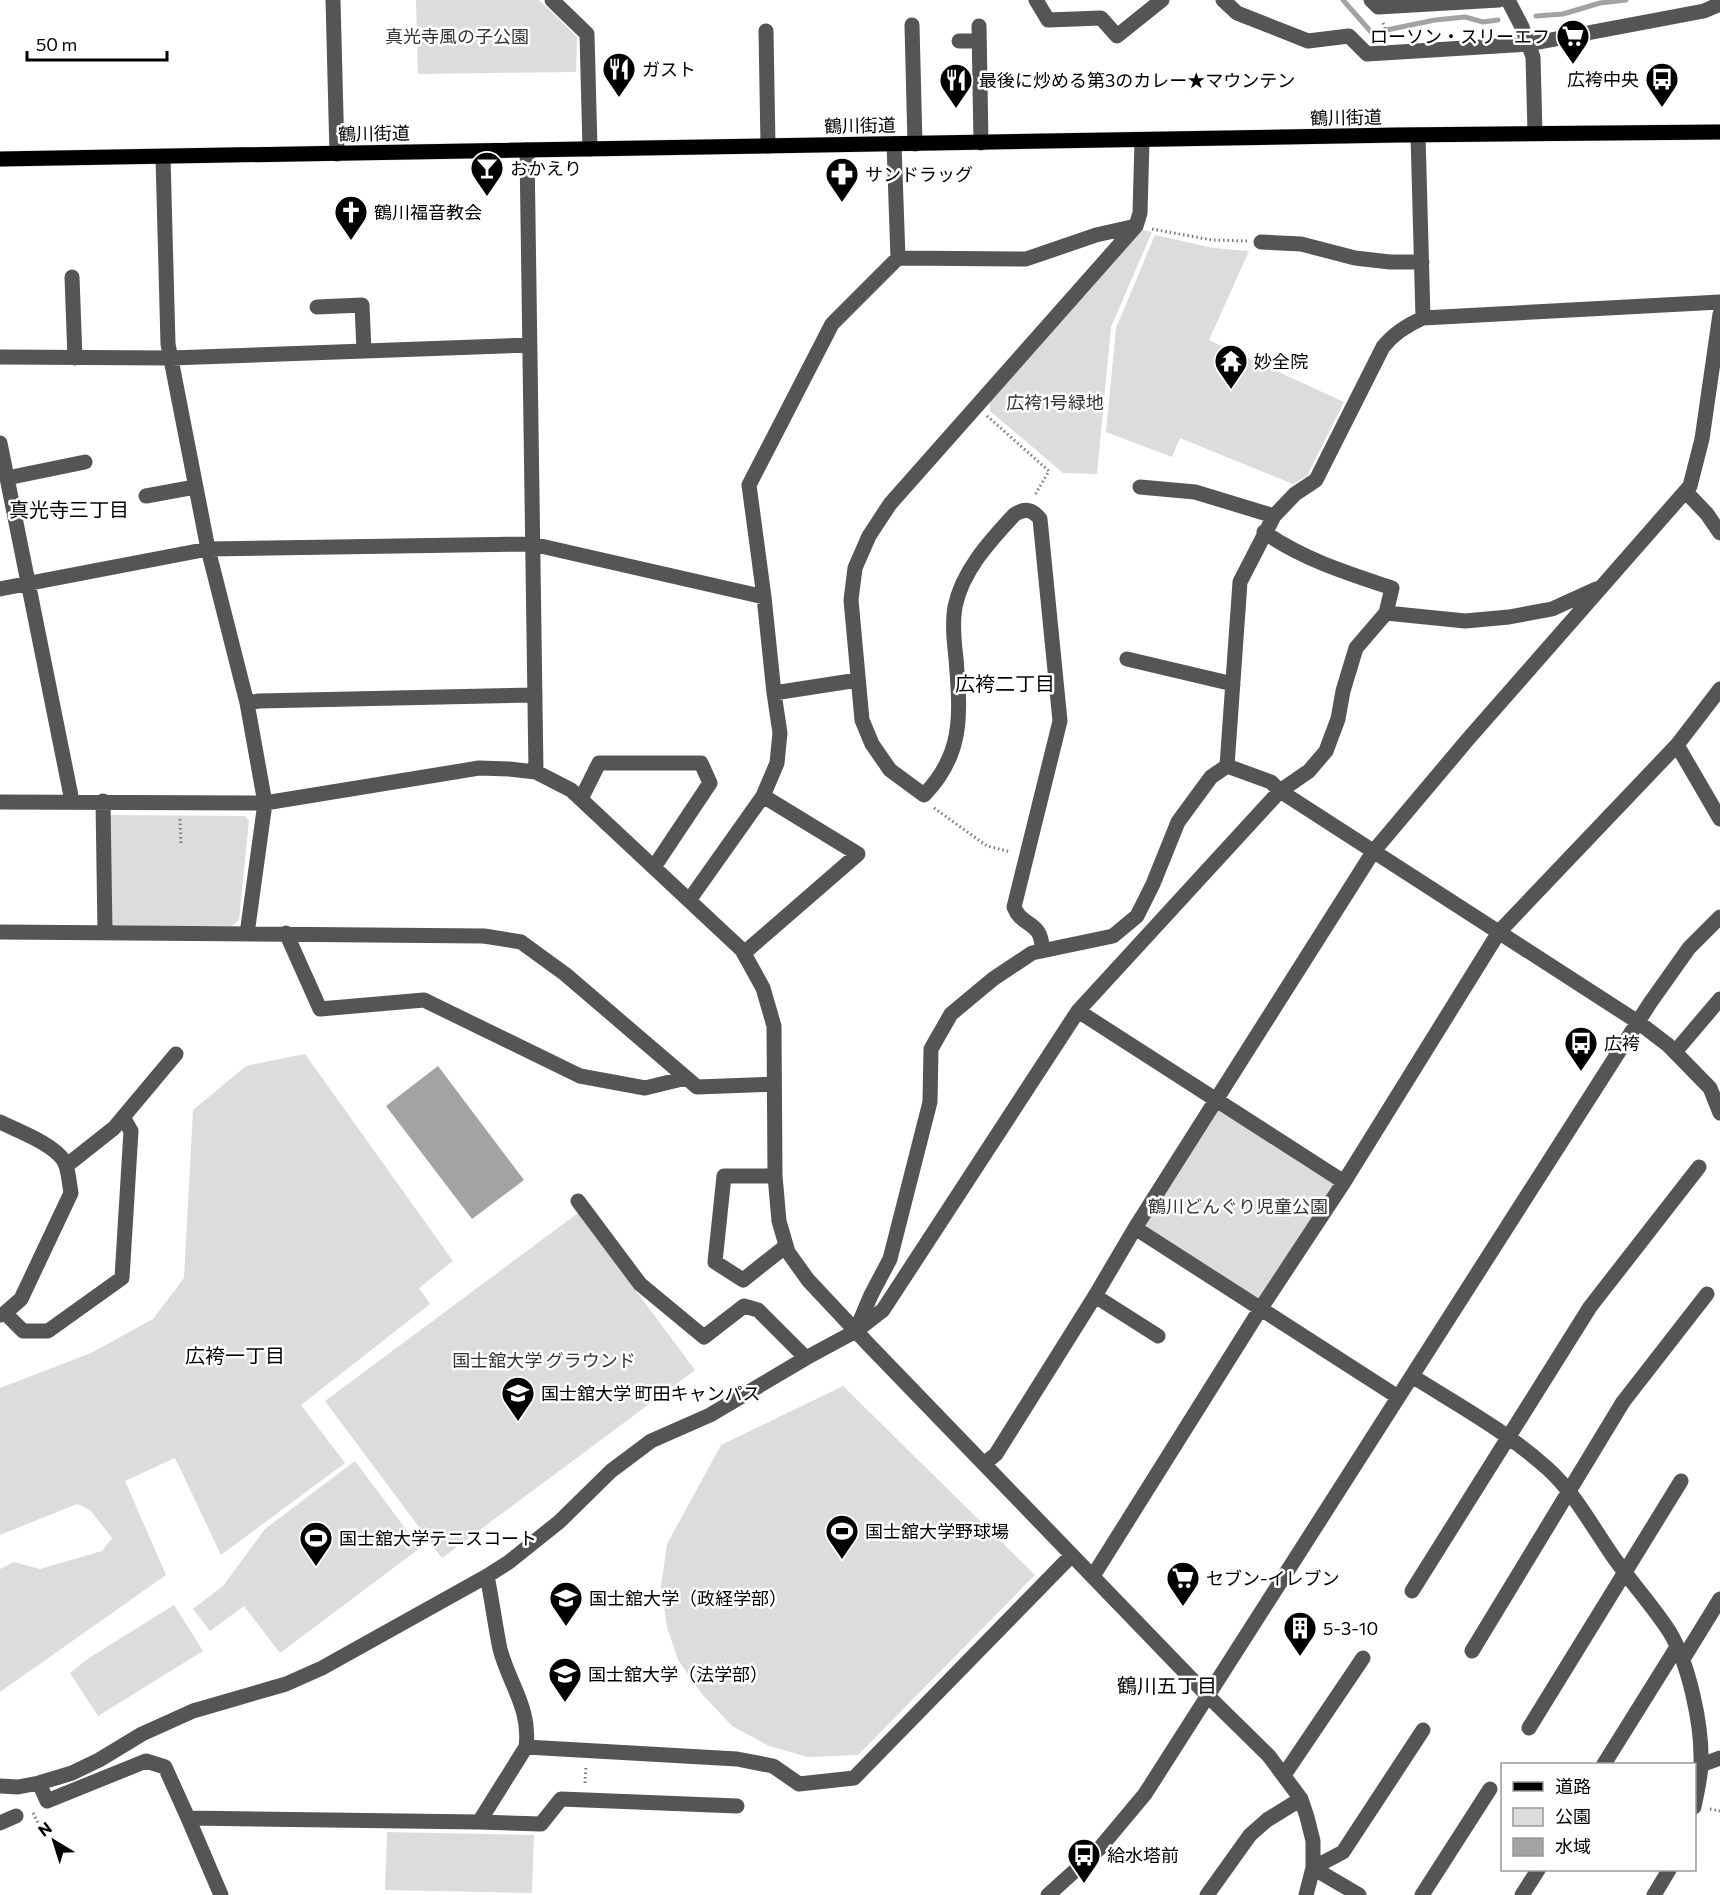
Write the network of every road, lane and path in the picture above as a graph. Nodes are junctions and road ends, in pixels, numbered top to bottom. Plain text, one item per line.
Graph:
1 (333, 0) edge
2 (552, 0) edge
3 (1036, 0) edge
4 (1162, 0) edge
5 (1224, 0) edge
6 (1371, 0) edge
7 (1499, 0) edge
8 (1508, 0) edge
9 (1720, 1) edge
10 (1383, 21) dead end
11 (912, 25) dead end
12 (766, 31) dead end
13 (1389, 38) dead end
14 (959, 41) dead end
15 (1529, 44) junction
16 (1720, 132) edge
17 (1535, 133) junction
18 (1418, 135) junction
19 (1142, 141) junction
20 (981, 143) junction
21 (894, 144) junction
22 (915, 144) junction
23 (768, 146) junction
24 (590, 149) junction
25 (527, 150) junction
26 (337, 154) junction
27 (163, 157) junction
28 (0, 159) edge
29 (1136, 226) junction
30 (1261, 242) joint
31 (898, 258) junction
32 (1422, 262) junction
33 (72, 277) dead end
34 (1720, 302) edge
35 (317, 307) dead end
36 (1720, 314) edge
37 (1423, 318) junction
38 (530, 345) junction
39 (363, 351) junction
40 (0, 357) edge
41 (75, 358) junction
42 (171, 358) junction
43 (994, 423) dead end
44 (0, 443) edge
45 (85, 462) dead end
46 (7, 478) junction
47 (195, 486) junction
48 (1140, 486) dead end
49 (1686, 492) junction
50 (146, 496) dead end
51 (1028, 510) junction
52 (1274, 516) junction
53 (1264, 532) junction
54 (1720, 533) edge
55 (532, 544) junction
56 (207, 549) junction
57 (28, 584) junction
58 (1601, 587) junction
59 (0, 589) edge
60 (764, 597) junction
61 (1386, 613) junction
62 (1127, 659) dead end
63 (858, 680) junction
64 (1233, 684) junction
65 (1720, 689) edge
66 (774, 693) junction
67 (535, 695) junction
68 (247, 703) junction
69 (1677, 745) junction
70 (1227, 766) junction
71 (536, 772) junction
72 (1281, 791) junction
73 (763, 796) junction
74 (581, 799) junction
75 (72, 801) junction
76 (103, 801) junction
77 (0, 802) edge
78 (180, 802) junction
79 (266, 803) junction
80 (935, 809) dead end
81 (1720, 819) edge
82 (181, 845) dead end
83 (1001, 850) dead end
84 (1373, 852) junction
85 (654, 867) junction
86 (690, 899) junction
87 (1720, 917) edge
88 (0, 932) edge
89 (1499, 932) junction
90 (105, 933) junction
91 (286, 933) junction
92 (247, 934) junction
93 (1042, 951) junction
94 (744, 953) junction
95 (1720, 999) edge
96 (1078, 1011) junction
97 (1638, 1022) junction
98 (1675, 1052) junction
99 (176, 1054) dead end
100 (686, 1078) junction
101 (774, 1084) junction
102 (1216, 1099) junction
103 (1720, 1113) edge
104 (123, 1117) junction
105 (0, 1122) edge
106 (66, 1166) junction
107 (1699, 1167) dead end
108 (775, 1176) junction
109 (1344, 1182) junction
110 (578, 1201) dead end
111 (1135, 1228) junction
112 (786, 1246) junction
113 (1707, 1294) dead end
114 (1095, 1296) junction
115 (1261, 1308) junction
116 (3, 1314) edge
117 (856, 1331) junction
118 (1158, 1336) dead end
119 (806, 1358) junction
120 (1412, 1376) junction
121 (1398, 1397) junction
122 (1508, 1436) junction
123 (984, 1464) junction
124 (1681, 1481) dead end
125 (1569, 1493) junction
126 (1072, 1555) junction
127 (1625, 1574) junction
128 (487, 1576) junction
129 (1093, 1576) junction
130 (1412, 1591) dead end
131 (1720, 1599) edge
132 (1472, 1651) dead end
133 (1680, 1653) junction
134 (1363, 1658) dead end
135 (1208, 1696) junction
136 (1529, 1728) dead end
137 (1423, 1730) dead end
138 (526, 1747) junction
139 (587, 1750) junction
140 (1720, 1758) edge
141 (1605, 1763) edge
142 (1701, 1765) junction
143 (1284, 1775) junction
144 (39, 1783) junction
145 (0, 1786) edge
146 (1490, 1789) dead end
147 (1300, 1799) junction
148 (584, 1800) junction
149 (1696, 1800) edge
150 (737, 1806) dead end
151 (31, 1809) dead end
152 (16, 1816) dead end
153 (188, 1818) junction
154 (479, 1822) junction
155 (0, 1823) edge
156 (41, 1829) dead end
157 (1313, 1868) junction
158 (1537, 1871) edge
159 (1668, 1871) edge
160 (221, 1895) edge
161 (1048, 1895) edge
162 (1207, 1895) edge
163 (1306, 1895) edge
164 (1359, 1895) edge
165 (1422, 1895) edge
166 (1522, 1895) edge
167 (1654, 1895) edge

1 - 26 street
2 - 24 street
3 - 4 street
5 - 15 street
6 - 7 street
8 - 15 street
9 - 15 street
10 - 13 path
11 - 22 street
12 - 23 street
14 - 20 street
15 - 17 street
16 - 17 main road, 鶴川街道
17 - 18 main road, 鶴川街道
18 - 19 main road, 鶴川街道
18 - 32 street
19 - 20 main road, 鶴川街道
19 - 29 street
20 - 22 main road, 鶴川街道
21 - 22 main road, 鶴川街道
21 - 23 main road, 鶴川街道
21 - 31 street
23 - 24 main road, 鶴川街道
24 - 25 main road, 鶴川街道
25 - 26 main road, 鶴川街道
25 - 38 street
26 - 27 main road, 鶴川街道
27 - 28 main road, 鶴川街道
27 - 42 street
29 - 30 path
29 - 31 street
29 - 63 street
30 - 32 street
31 - 60 street
32 - 37 street
33 - 41 street
34 - 37 street
35 - 39 street
36 - 49 street
37 - 52 street
38 - 39 street
38 - 55 street
39 - 42 street
40 - 41 street
41 - 42 street
42 - 47 street
43 - 51 path
44 - 46 street
45 - 46 street
46 - 57 street
47 - 50 street
47 - 56 street
48 - 52 street
49 - 54 street
49 - 58 street
51 - 63 street
51 - 93 street
52 - 53 street
53 - 61 street
53 - 64 street
55 - 56 street
55 - 60 street
55 - 67 street
56 - 57 street
56 - 68 street
57 - 59 street
57 - 75 street
58 - 61 street
58 - 84 street
60 - 66 street
61 - 72 street
62 - 64 street
63 - 66 street
64 - 70 street
65 - 69 street
66 - 73 street
67 - 68 street
67 - 71 street
68 - 79 street
69 - 81 street
69 - 89 street
70 - 72 street
70 - 93 street
71 - 74 street
71 - 79 street
72 - 84 street
72 - 96 street
73 - 86 street
73 - 94 street
74 - 85 street
74 - 85 street
75 - 76 street
75 - 77 street
76 - 78 street
76 - 90 street
78 - 79 street
78 - 82 path
79 - 92 street
80 - 83 path
84 - 89 street
84 - 102 street
85 - 86 street
86 - 94 street
87 - 97 street
88 - 90 street
89 - 97 street
89 - 109 street
90 - 92 street
91 - 92 street
91 - 100 street
91 - 100 street
93 - 117 street
94 - 101 street
95 - 98 street
96 - 102 street
96 - 117 street
97 - 98 street
97 - 120 street
98 - 103 street
99 - 104 street
100 - 101 street
101 - 108 street
102 - 109 street
102 - 111 street
104 - 106 street
104 - 116 street
105 - 106 street
106 - 116 street
107 - 122 street
108 - 112 street
108 - 112 street
109 - 115 street
110 - 119 street
111 - 114 street
111 - 115 street
112 - 117 street
113 - 125 street
114 - 118 street
114 - 123 street
115 - 121 street
115 - 129 street
117 - 119 street
117 - 123 street
119 - 128 street
120 - 121 street
120 - 122 street
121 - 135 street
122 - 125 street
122 - 130 street
123 - 126 street
124 - 127 street
125 - 127 street
125 - 132 street
126 - 129 street
126 - 139 street
127 - 133 street
127 - 136 street
128 - 138 street
128 - 144 street
129 - 135 street
131 - 133 street
133 - 141 street
133 - 142 street
134 - 143 street
135 - 143 street
135 - 161 street
137 - 157 street
138 - 139 street
138 - 154 street
139 - 148 path
140 - 142 street
142 - 149 street
143 - 147 street
144 - 145 street
144 - 153 street
146 - 165 street
147 - 157 street
147 - 162 street
148 - 150 street
148 - 154 street
151 - 156 path
152 - 155 street
153 - 154 street
153 - 160 street
157 - 163 street
157 - 164 street
158 - 166 street
159 - 167 street

